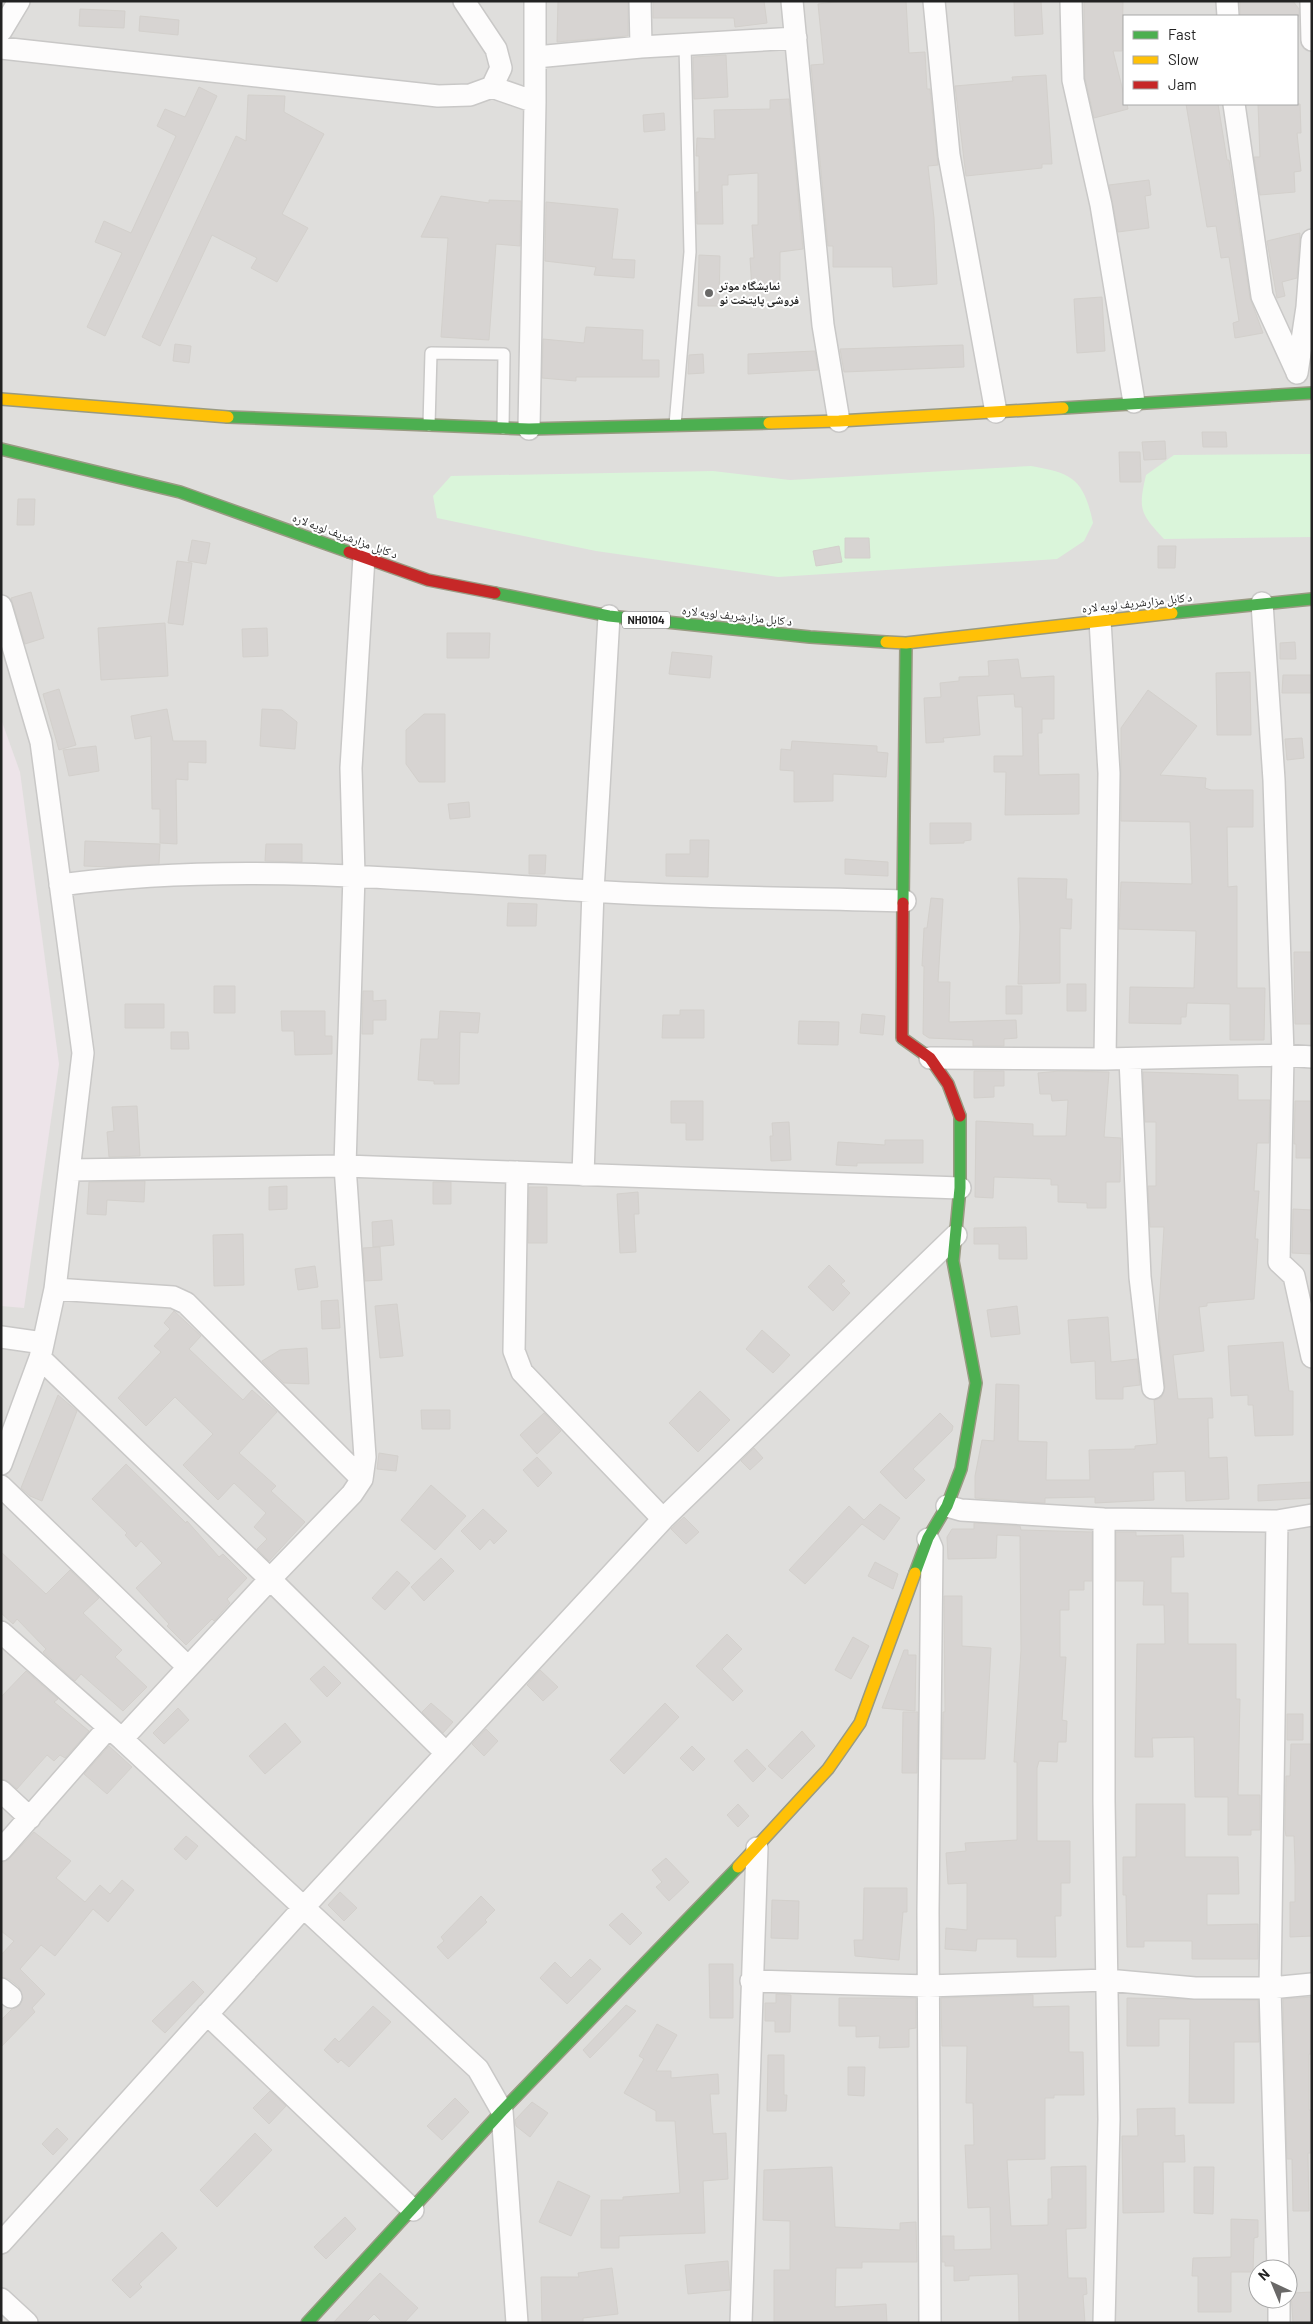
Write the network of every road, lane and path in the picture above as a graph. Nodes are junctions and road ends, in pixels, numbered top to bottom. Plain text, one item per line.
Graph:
1 (19, 1) edge
2 (464, 1) edge
3 (535, 1) edge
4 (640, 1) edge
5 (792, 1) edge
6 (934, 1) edge
7 (1072, 1) edge
8 (1227, 1) edge
9 (1310, 1) edge
10 (1228, 15) edge
11 (1, 31) edge
12 (796, 38) junction
13 (1312, 40) edge
14 (685, 45) junction
15 (1, 48) edge
16 (641, 48) junction
17 (536, 57) junction
18 (492, 87) junction
19 (535, 102) junction
20 (1234, 105) edge
21 (1312, 240) edge
22 (1296, 370) junction
23 (1307, 393) edge
24 (1, 399) edge
25 (1134, 402) junction
26 (996, 412) junction
27 (839, 421) junction
28 (429, 425) junction
29 (675, 425) junction
30 (503, 428) junction
31 (529, 429) junction
32 (1, 449) edge
33 (364, 557) junction
34 (1312, 599) edge
35 (1262, 603) junction
36 (1, 606) edge
37 (609, 616) junction
38 (1100, 620) junction
39 (906, 643) junction
40 (354, 875) junction
41 (60, 885) junction
42 (593, 892) junction
43 (904, 902) junction
44 (1283, 1055) junction
45 (1312, 1057) edge
46 (930, 1058) junction
47 (1106, 1059) junction
48 (1130, 1059) junction
49 (345, 1166) junction
50 (70, 1170) junction
51 (517, 1172) junction
52 (583, 1175) junction
53 (960, 1188) junction
54 (956, 1235) junction
55 (55, 1289) junction
56 (1, 1337) edge
57 (42, 1350) junction
58 (1312, 1357) edge
59 (1153, 1388) dead end
60 (3, 1455) edge
61 (362, 1479) junction
62 (1, 1486) edge
63 (947, 1506) junction
64 (1312, 1515) edge
65 (663, 1519) junction
66 (1104, 1519) junction
67 (1277, 1521) junction
68 (928, 1538) junction
69 (270, 1579) junction
70 (1, 1632) edge
71 (188, 1667) junction
72 (115, 1734) junction
73 (445, 1752) junction
74 (1, 1791) edge
75 (30, 1818) junction
76 (756, 1848) junction
77 (1, 1850) edge
78 (304, 1907) junction
79 (1107, 1980) junction
80 (751, 1981) junction
81 (1312, 1984) edge
82 (928, 1986) junction
83 (1270, 1988) junction
84 (207, 2014) junction
85 (502, 2111) junction
86 (414, 2210) junction
87 (1, 2243) edge
88 (1278, 2259) edge
89 (1, 2299) edge
90 (1278, 2309) edge
91 (27, 2323) edge
92 (306, 2323) edge
93 (517, 2323) edge
94 (741, 2323) edge
95 (930, 2323) edge
96 (1104, 2323) edge
97 (1279, 2323) edge

1 - 11 street
2 - 18 street
3 - 17 street
4 - 16 street
5 - 12 street
6 - 26 street
7 - 25 street
8 - 10 street
9 - 13 street
12 - 14 street
12 - 27 street
14 - 16 street
14 - 29 lane
15 - 18 street
16 - 17 street
17 - 19 street
18 - 19 street
19 - 31 street
20 - 22 street
21 - 22 street
22 - 23 street
23 - 25 main road
24 - 28 main road
25 - 26 main road
26 - 27 main road
27 - 29 main road
28 - 30 main road
28 - 30 lane
29 - 31 main road
30 - 31 main road
32 - 33 main road, د کابل مزارشریف لویه لاره / NH0104
33 - 37 main road, د کابل مزارشریف لویه لاره / NH0104
33 - 40 street
34 - 35 main road, د کابل مزارشریف لویه لاره / NH0104
35 - 38 main road, د کابل مزارشریف لویه لاره / NH0104
35 - 44 street
36 - 41 street
37 - 39 main road, د کابل مزارشریف لویه لاره / NH0104
37 - 42 street
38 - 39 main road, د کابل مزارشریف لویه لاره / NH0104
38 - 47 street
39 - 43 main road
40 - 41 street
40 - 42 street
40 - 49 street
41 - 50 street
42 - 43 street
42 - 52 street
43 - 46 main road
44 - 45 street
44 - 48 street
44 - 58 street
46 - 47 street
46 - 53 main road
47 - 48 street
48 - 59 street
49 - 50 street
49 - 51 street
49 - 61 street
50 - 55 street
51 - 52 street
51 - 65 street
52 - 53 street
53 - 54 main road
54 - 63 main road
54 - 65 street
55 - 57 street
55 - 61 street
56 - 57 street
57 - 60 street
57 - 69 street
61 - 69 street
62 - 71 street
63 - 66 street
63 - 68 main road
64 - 67 street
65 - 73 street
66 - 67 street
66 - 79 street
67 - 83 street
68 - 76 main road
68 - 82 street
69 - 71 street
69 - 73 street
70 - 72 street
71 - 72 street
72 - 75 street
72 - 78 street
73 - 78 street
74 - 75 street
75 - 77 street
76 - 80 street
76 - 85 main road
78 - 84 street
78 - 85 street
79 - 82 street
79 - 83 street
79 - 96 street
80 - 82 street
80 - 94 street
81 - 83 street
82 - 95 street
83 - 88 street
84 - 86 street
84 - 87 street
85 - 86 main road
85 - 93 street
86 - 92 main road
89 - 91 street
90 - 97 street

